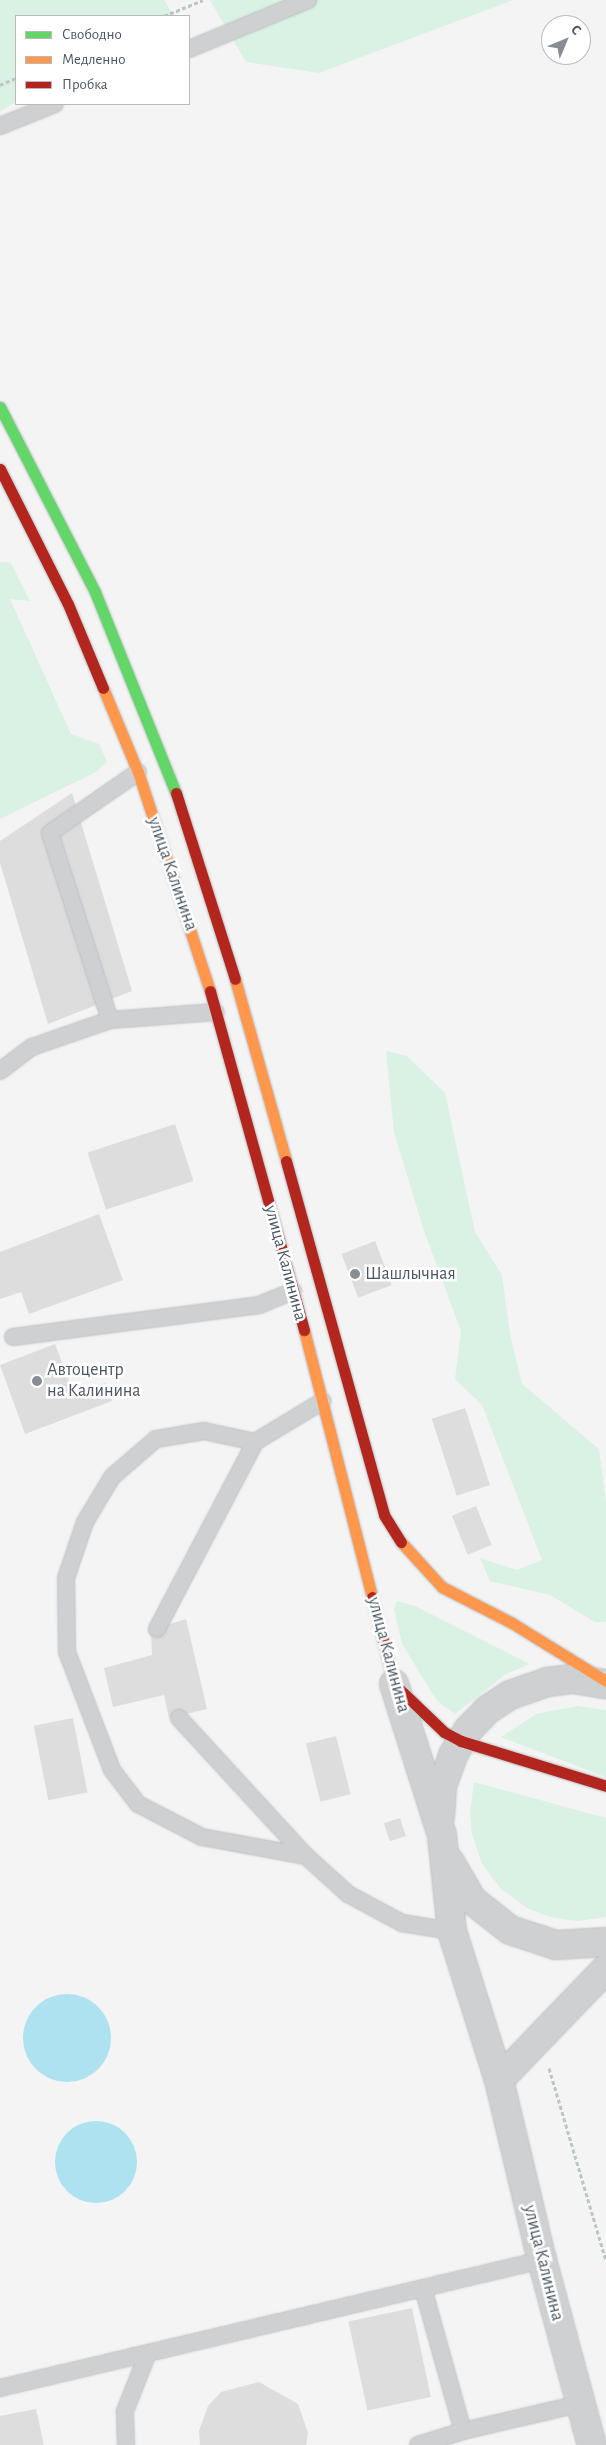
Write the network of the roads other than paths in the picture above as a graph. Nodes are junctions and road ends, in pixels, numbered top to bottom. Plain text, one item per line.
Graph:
1 (308, 0) edge
2 (190, 49) edge
3 (52, 105) edge
4 (0, 126) edge
5 (0, 407) edge
6 (0, 469) edge
7 (138, 772) junction
8 (216, 1012) junction
9 (110, 1020) junction
10 (0, 1071) edge
11 (293, 1291) junction
12 (13, 1337) dead end
13 (323, 1401) junction
14 (255, 1442) junction
15 (157, 1629) dead end
16 (606, 1682) edge
17 (394, 1684) junction
18 (179, 1718) dead end
19 (461, 1741) junction
20 (606, 1786) edge
21 (442, 1835) junction
22 (306, 1856) junction
23 (452, 1931) junction
24 (606, 1942) edge
25 (606, 1970) edge
26 (499, 2080) junction
27 (542, 2260) junction
28 (423, 2288) junction
29 (148, 2353) junction
30 (0, 2388) edge
31 (579, 2404) junction
32 (463, 2431) junction
33 (126, 2445) edge
34 (418, 2445) edge
35 (592, 2445) edge

1 - 2 lane
3 - 4 lane
5 - 16 highway, улица Калинина
6 - 7 highway, улица Калинина
7 - 8 highway, улица Калинина
7 - 9 lane
8 - 9 lane
8 - 11 highway, улица Калинина
9 - 10 lane
11 - 12 lane
11 - 13 highway, улица Калинина
13 - 14 lane
13 - 17 highway, улица Калинина
14 - 15 lane
14 - 22 lane
16 - 19 street
17 - 19 highway
17 - 21 street, улица Калинина
18 - 22 lane
19 - 20 highway
19 - 21 street
21 - 23 street, улица Калинина
21 - 24 street
22 - 23 lane
23 - 26 street, улица Калинина
25 - 26 street
26 - 27 street, улица Калинина
27 - 28 lane
27 - 31 street, улица Калинина
28 - 29 lane
28 - 32 lane
29 - 30 lane
29 - 33 lane
31 - 32 lane
31 - 35 street, улица Калинина
32 - 34 lane

